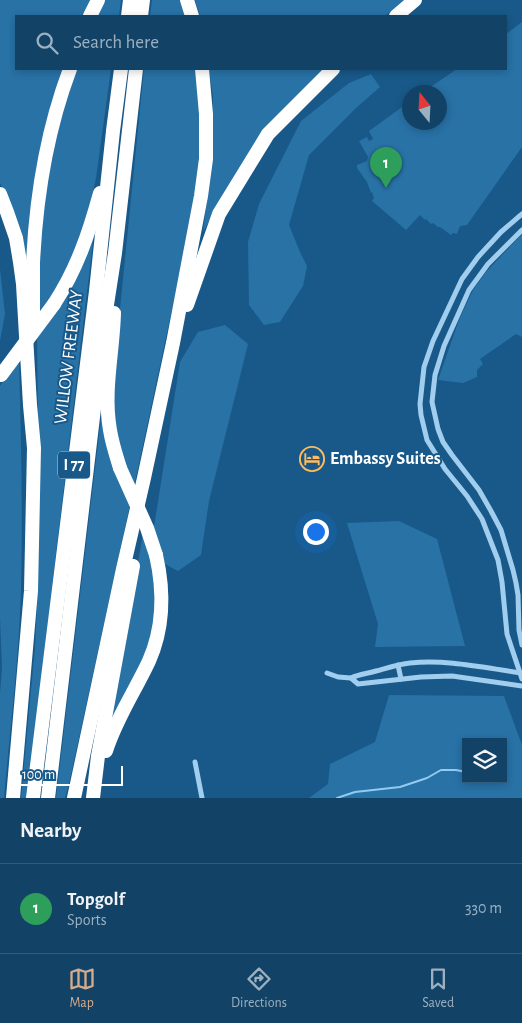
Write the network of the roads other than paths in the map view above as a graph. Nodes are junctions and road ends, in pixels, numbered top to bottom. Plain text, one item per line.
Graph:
1 (98, 0) edge
2 (130, 0) edge
3 (144, 0) edge
4 (187, 0) edge
5 (415, 0) edge
6 (90, 15) edge
7 (128, 15) edge
8 (142, 15) edge
9 (192, 15) edge
10 (397, 15) edge
11 (70, 70) edge
12 (121, 70) edge
13 (136, 70) edge
14 (202, 70) edge
15 (333, 70) edge
16 (113, 131) junction
17 (0, 194) edge
18 (522, 214) edge
19 (522, 230) edge
20 (115, 254) junction
21 (173, 343) junction
22 (430, 349) junction
23 (442, 353) junction
24 (0, 376) edge
25 (30, 405) junction
26 (144, 478) junction
27 (522, 645) edge
28 (398, 665) junction
29 (327, 673) dead end
30 (521, 673) edge
31 (351, 678) junction
32 (401, 679) junction
33 (522, 679) edge
34 (522, 686) edge
35 (196, 762) dead end
36 (13, 797) edge
37 (33, 798) edge
38 (48, 798) edge
39 (74, 798) edge
40 (93, 798) edge
41 (202, 798) edge

1 - 6 highway
2 - 7 highway
3 - 8 highway
4 - 9 highway
5 - 10 highway
11 - 25 highway
12 - 16 highway, WILLOW FREEWAY / I 77
13 - 20 highway, WILLOW FREEWAY / I 77
14 - 21 highway
15 - 21 highway
16 - 24 highway, bridge
16 - 37 highway, WILLOW FREEWAY / I 77
17 - 25 highway
18 - 22 street
19 - 23 street
20 - 38 highway, WILLOW FREEWAY / I 77
20 - 40 highway, bridge
21 - 26 highway
22 - 23 street
22 - 30 street
23 - 27 street
25 - 36 highway
26 - 39 highway
26 - 40 highway
28 - 30 street
28 - 31 street
28 - 32 street
29 - 31 street
30 - 33 street
31 - 32 street
32 - 34 street
35 - 41 street

